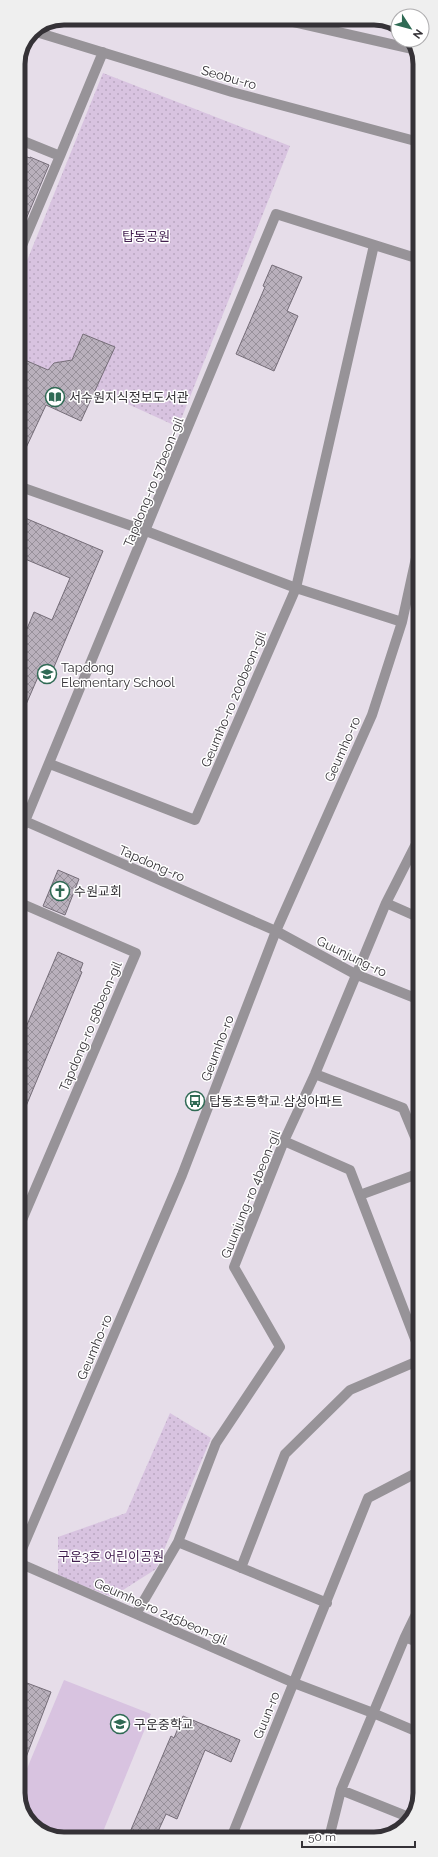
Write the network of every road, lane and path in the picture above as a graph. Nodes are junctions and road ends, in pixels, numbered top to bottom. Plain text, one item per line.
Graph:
1 (307, 25) edge
2 (40, 33) edge
3 (410, 48) edge
4 (103, 52) junction
5 (413, 140) edge
6 (25, 142) edge
7 (60, 156) junction
8 (25, 227) edge
9 (374, 245) junction
10 (413, 257) edge
11 (25, 488) edge
12 (146, 531) junction
13 (413, 572) edge
14 (296, 588) junction
15 (402, 622) junction
16 (50, 764) junction
17 (25, 814) edge
18 (25, 821) edge
19 (413, 850) edge
20 (386, 903) junction
21 (25, 905) edge
22 (413, 915) edge
23 (276, 932) junction
24 (356, 974) junction
25 (413, 997) edge
26 (315, 1074) junction
27 (413, 1132) edge
28 (284, 1141) junction
29 (413, 1176) edge
30 (360, 1196) junction
31 (25, 1213) edge
32 (413, 1334) edge
33 (413, 1363) edge
34 (413, 1475) edge
35 (25, 1542) edge
36 (178, 1542) junction
37 (25, 1566) edge
38 (241, 1568) junction
39 (327, 1603) junction
40 (136, 1614) junction
41 (413, 1620) edge
42 (405, 1637) junction
43 (413, 1640) edge
44 (294, 1683) junction
45 (373, 1713) junction
46 (413, 1730) edge
47 (341, 1790) junction
48 (406, 1816) edge
49 (233, 1832) edge
50 (330, 1832) edge

1 - 3 street
2 - 4 street, Seobu-ro
4 - 5 street, Seobu-ro
4 - 7 street
6 - 7 street
7 - 8 street
9 - 10 street, Tapdong-ro 57beon-gil
9 - 12 street, Tapdong-ro 57beon-gil
9 - 14 street, Geumho-ro 200beon-gil
11 - 12 street
12 - 14 street
12 - 16 street, Tapdong-ro 57beon-gil
13 - 15 street, Geumho-ro
14 - 15 street
14 - 16 street, Geumho-ro 200beon-gil
15 - 23 street, Geumho-ro
16 - 17 street, Tapdong-ro 57beon-gil
18 - 23 street, Tapdong-ro
19 - 20 street, Guunjung-ro 4beon-gil
20 - 22 street
20 - 24 street, Guunjung-ro 4beon-gil
21 - 31 street, Tapdong-ro 58beon-gil
23 - 24 street, Guunjung-ro
23 - 35 street, Geumho-ro
24 - 25 street, Guunjung-ro
24 - 26 street, Guunjung-ro 4beon-gil
26 - 27 street
26 - 28 street, Guunjung-ro 4beon-gil
28 - 30 street
28 - 36 street, Guunjung-ro 4beon-gil
29 - 30 street
30 - 32 street
33 - 38 street
34 - 39 street, Guun-ro
36 - 38 street
36 - 40 street, Guunjung-ro 4beon-gil
37 - 40 street, Geumho-ro 245beon-gil
38 - 39 street
39 - 44 street, Guun-ro
40 - 44 street, Geumho-ro 245beon-gil
41 - 42 street
42 - 43 street
42 - 45 street
44 - 45 street, Geumho-ro 245beon-gil
44 - 49 street, Guun-ro
45 - 46 street, Geumho-ro 245beon-gil
45 - 47 street
47 - 48 street
47 - 50 street

